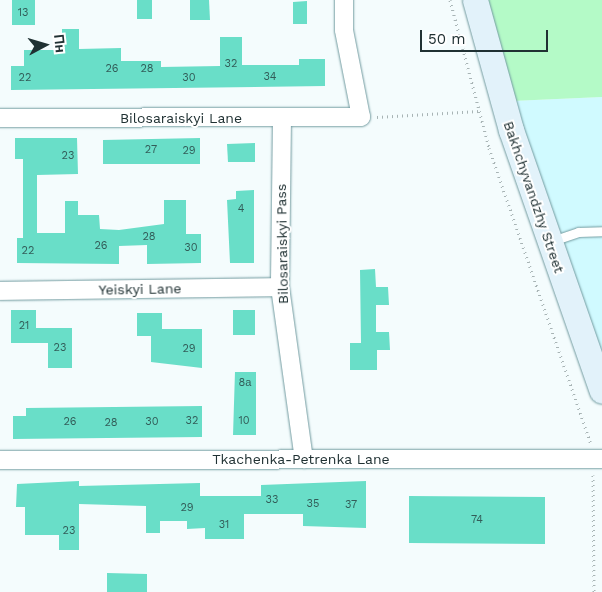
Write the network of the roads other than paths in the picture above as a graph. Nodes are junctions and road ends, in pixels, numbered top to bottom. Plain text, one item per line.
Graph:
1 (344, 0) edge
2 (475, 0) edge
3 (0, 118) edge
4 (282, 118) junction
5 (602, 231) edge
6 (549, 242) junction
7 (280, 287) junction
8 (0, 291) edge
9 (602, 391) edge
10 (304, 459) junction
11 (597, 459) edge
12 (0, 460) edge

1 - 4 street, Bilosaraiskyi Lane
2 - 6 street, Bakhchyvandzhy Street
3 - 4 street, Bilosaraiskyi Lane
4 - 7 street, Bilosaraiskyi Pass
5 - 6 lane
6 - 9 street, Bakhchyvandzhy Street
7 - 8 street, Yeiskyi Lane
7 - 10 street, Bilosaraiskyi Pass
10 - 11 street, Tkachenka-Petrenka Lane
10 - 12 street, Tkachenka-Petrenka Lane

